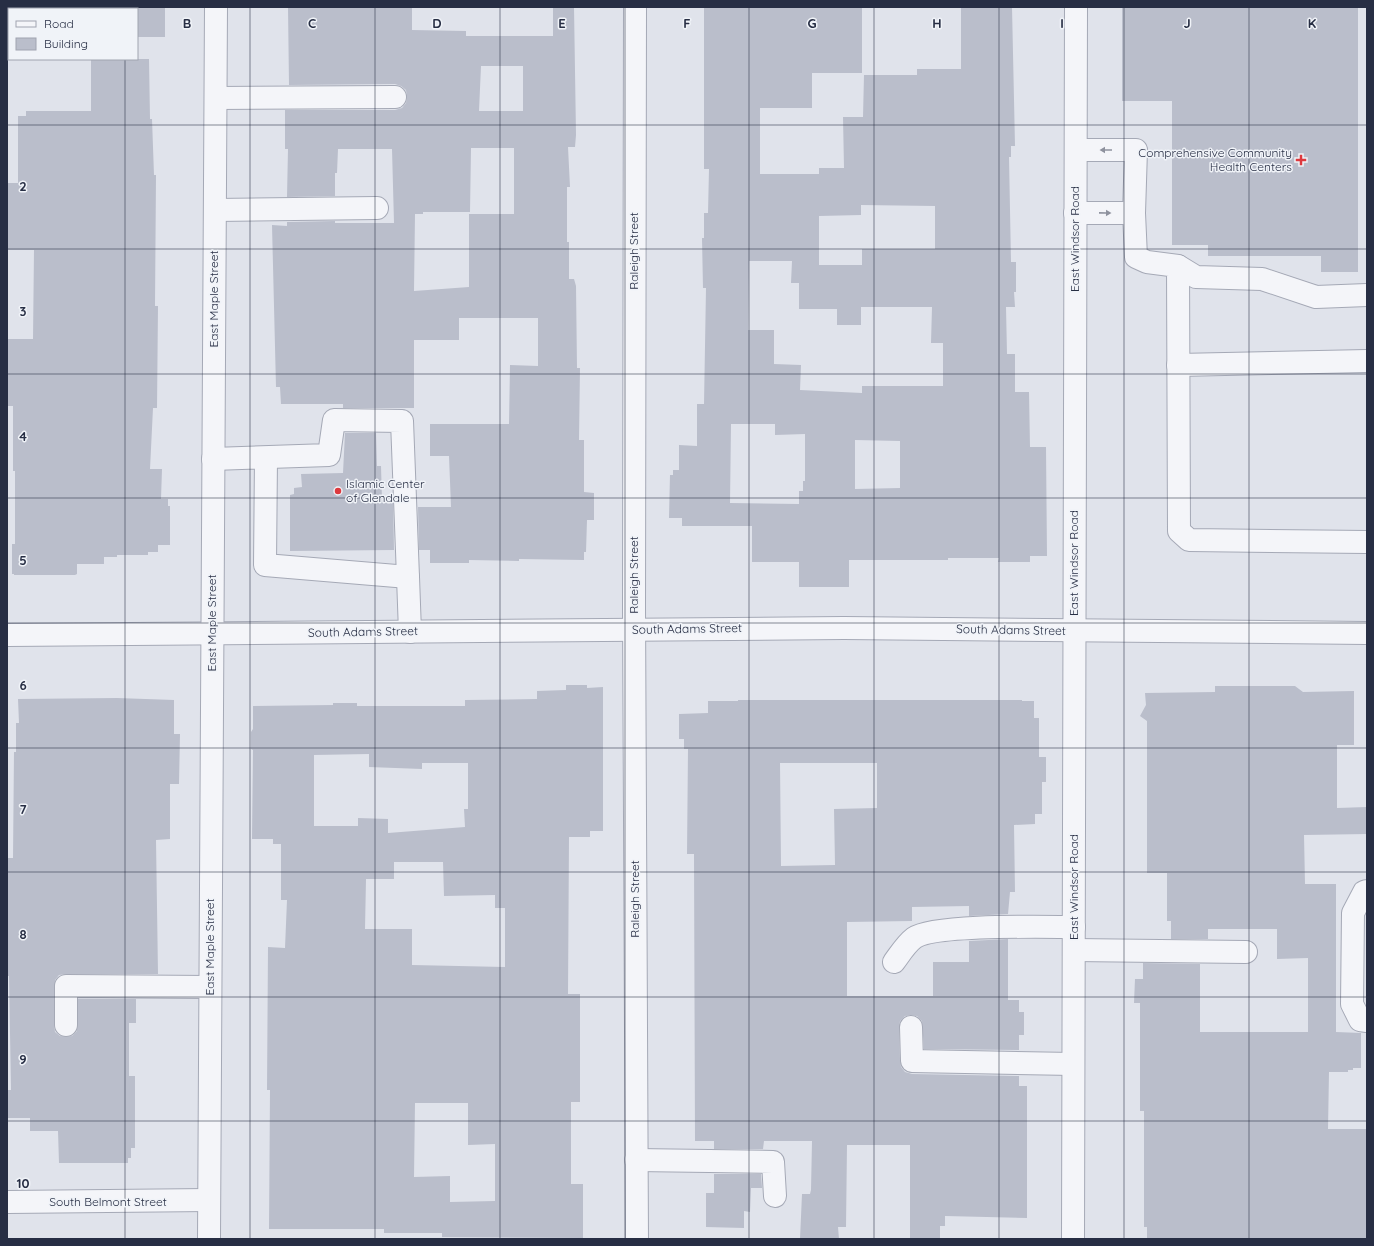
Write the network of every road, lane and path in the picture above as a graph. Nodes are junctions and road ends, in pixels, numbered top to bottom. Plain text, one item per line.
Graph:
1 (216, 7) edge
2 (635, 7) edge
3 (1076, 7) edge
4 (395, 97) dead end
5 (216, 98) junction
6 (1076, 150) junction
7 (377, 208) dead end
8 (215, 210) junction
9 (1075, 213) junction
10 (1134, 213) junction
11 (1178, 266) junction
12 (1367, 295) edge
13 (1367, 361) edge
14 (1178, 365) junction
15 (266, 458) junction
16 (213, 459) junction
17 (1367, 542) edge
18 (408, 577) junction
19 (634, 630) junction
20 (1074, 630) junction
21 (410, 632) junction
22 (212, 633) junction
23 (1367, 633) edge
24 (7, 635) edge
25 (1367, 891) edge
26 (1074, 927) junction
27 (1074, 950) junction
28 (1246, 952) dead end
29 (894, 962) dead end
30 (210, 987) junction
31 (1367, 1021) edge
32 (66, 1025) dead end
33 (911, 1028) dead end
34 (1073, 1064) junction
35 (636, 1160) junction
36 (775, 1196) dead end
37 (209, 1200) junction
38 (7, 1202) edge
39 (209, 1239) edge
40 (637, 1239) edge
41 (1073, 1239) edge

1 - 5 street, East Maple Street
2 - 19 street, Raleigh Street
3 - 6 street, East Windsor Road
4 - 5 street
5 - 8 street, East Maple Street
6 - 9 street, East Windsor Road
10 -> 6 street
7 - 8 street
8 - 16 street, East Maple Street
9 -> 10 street
9 - 20 street, East Windsor Road
10 - 11 street
11 - 12 street
11 - 14 street
13 - 14 street
14 - 17 street
15 - 16 street
15 - 18 street
15 - 18 street
16 - 22 street, East Maple Street
18 - 21 street
19 - 20 street, South Adams Street
19 - 21 street, South Adams Street
19 - 35 street, Raleigh Street
20 - 23 street, South Adams Street
20 - 26 street, East Windsor Road
21 - 22 street, South Adams Street
22 - 24 street, South Adams Street
22 - 30 street, East Maple Street
25 - 31 street
26 - 27 street, East Windsor Road
26 - 29 street
27 - 28 street
27 - 34 street, East Windsor Road
30 - 32 street
30 - 37 street, East Maple Street
33 - 34 street
34 - 41 street, East Windsor Road
35 - 36 street
35 - 40 street, Raleigh Street
37 - 38 street, South Belmont Street
37 - 39 street, East Maple Street

